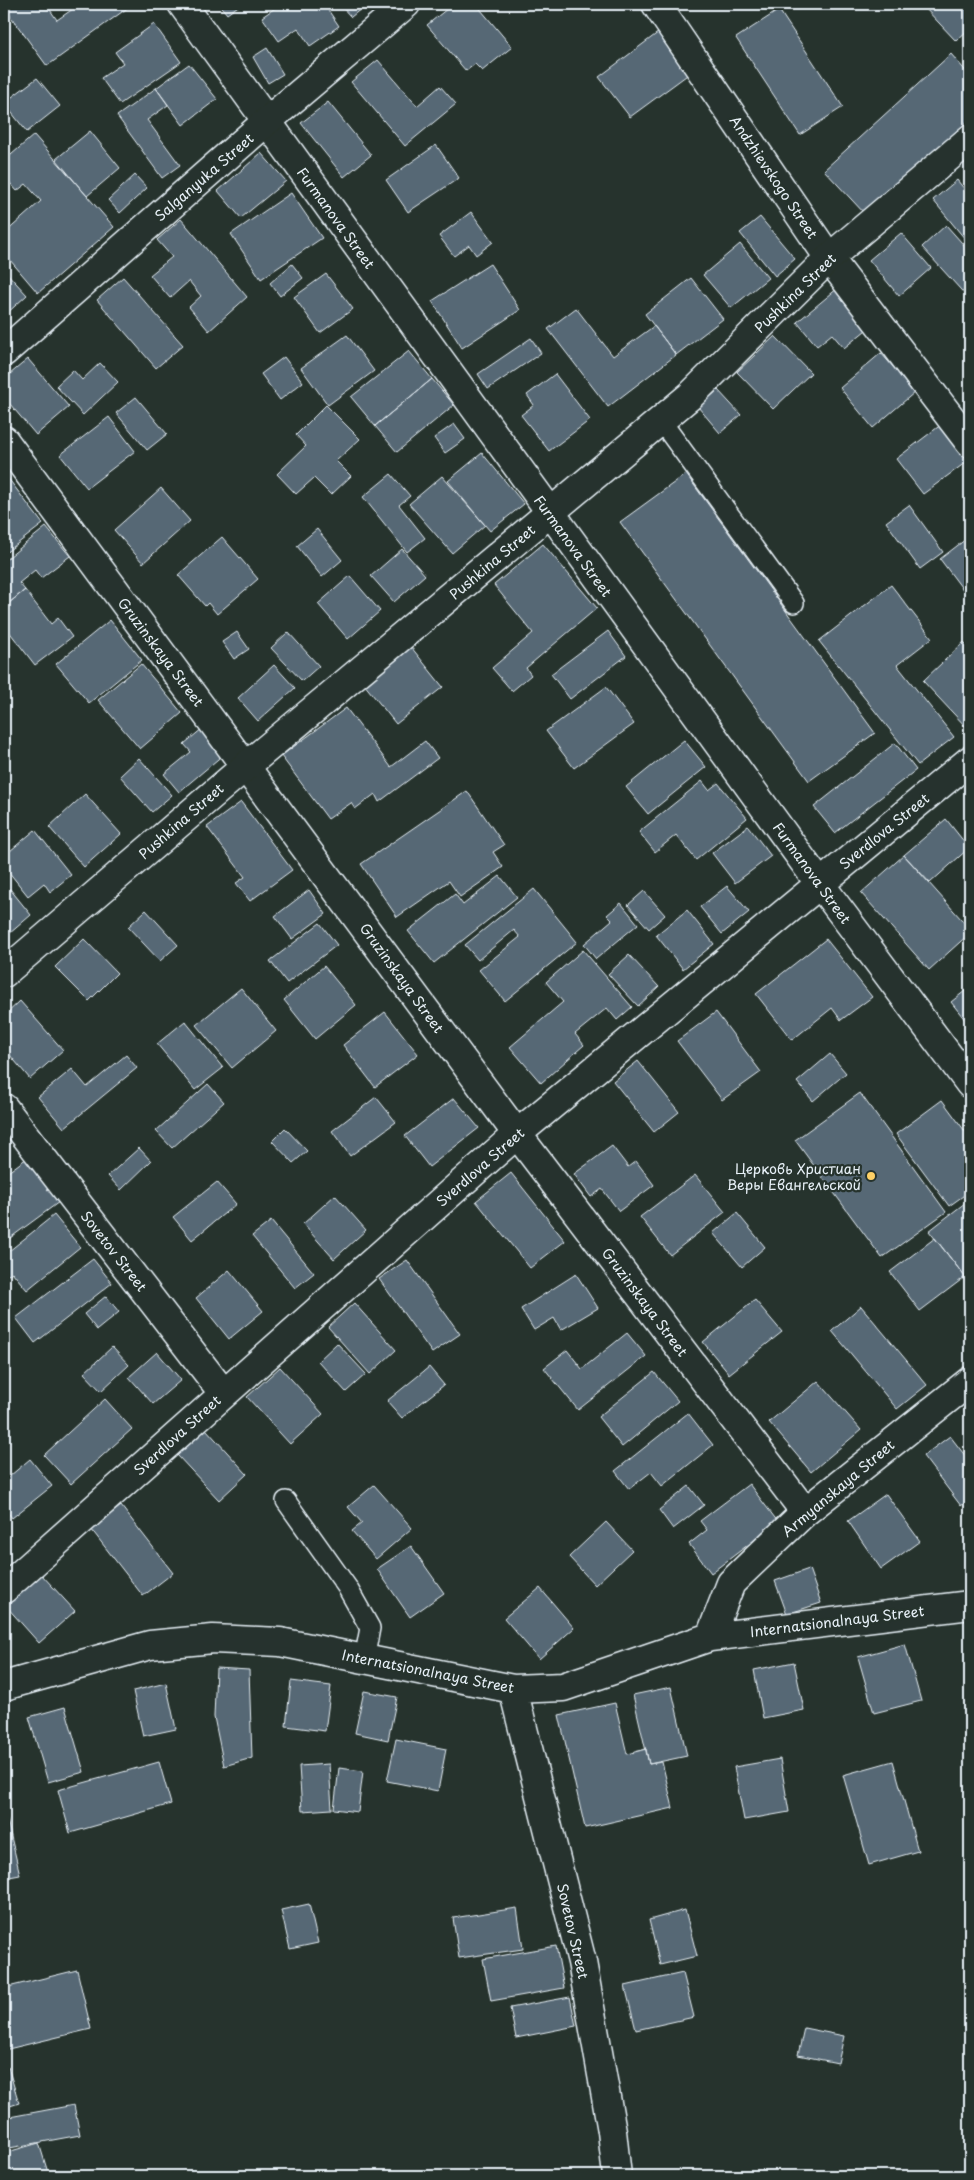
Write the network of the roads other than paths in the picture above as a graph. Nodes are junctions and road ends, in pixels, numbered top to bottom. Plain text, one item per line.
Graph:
1 (182, 4) edge
2 (406, 4) edge
3 (656, 4) edge
4 (266, 122) junction
5 (970, 139) edge
6 (830, 258) junction
7 (4, 352) edge
8 (661, 421) junction
9 (4, 440) edge
10 (970, 443) edge
11 (550, 514) junction
12 (794, 603) dead end
13 (970, 760) edge
14 (246, 766) junction
15 (820, 884) junction
16 (4, 973) edge
17 (970, 1084) edge
18 (4, 1108) edge
19 (517, 1134) junction
20 (970, 1381) edge
21 (224, 1394) junction
22 (286, 1501) dead end
23 (805, 1512) junction
24 (4, 1589) edge
25 (970, 1605) edge
26 (710, 1637) junction
27 (364, 1660) junction
28 (4, 1686) edge
29 (513, 1689) junction
30 (617, 2176) edge

1 - 4 street, Furmanova Street
2 - 4 street, Salganyuka Street
3 - 6 street, Andzhievskogo Street
4 - 7 street, Salganyuka Street
4 - 11 street, Furmanova Street
5 - 6 street, Pushkina Street
6 - 8 street, Pushkina Street
6 - 10 street, Andzhievskogo Street
8 - 11 street, Pushkina Street
8 - 12 lane
9 - 14 street, Gruzinskaya Street
11 - 14 street, Pushkina Street
11 - 15 street, Furmanova Street
13 - 15 street, Sverdlova Street
14 - 16 street, Pushkina Street
14 - 19 street, Gruzinskaya Street
15 - 17 street, Furmanova Street
15 - 19 street, Sverdlova Street
18 - 21 street, Sovetov Street
19 - 21 street, Sverdlova Street
19 - 23 street, Gruzinskaya Street
20 - 23 street, Armyanskaya Street
21 - 24 street, Sverdlova Street
22 - 27 lane
23 - 26 street, Armyanskaya Street
25 - 26 street, Internatsionalnaya Street
26 - 29 street, Internatsionalnaya Street
27 - 28 street, Internatsionalnaya Street
27 - 29 street, Internatsionalnaya Street
29 - 30 street, Sovetov Street

